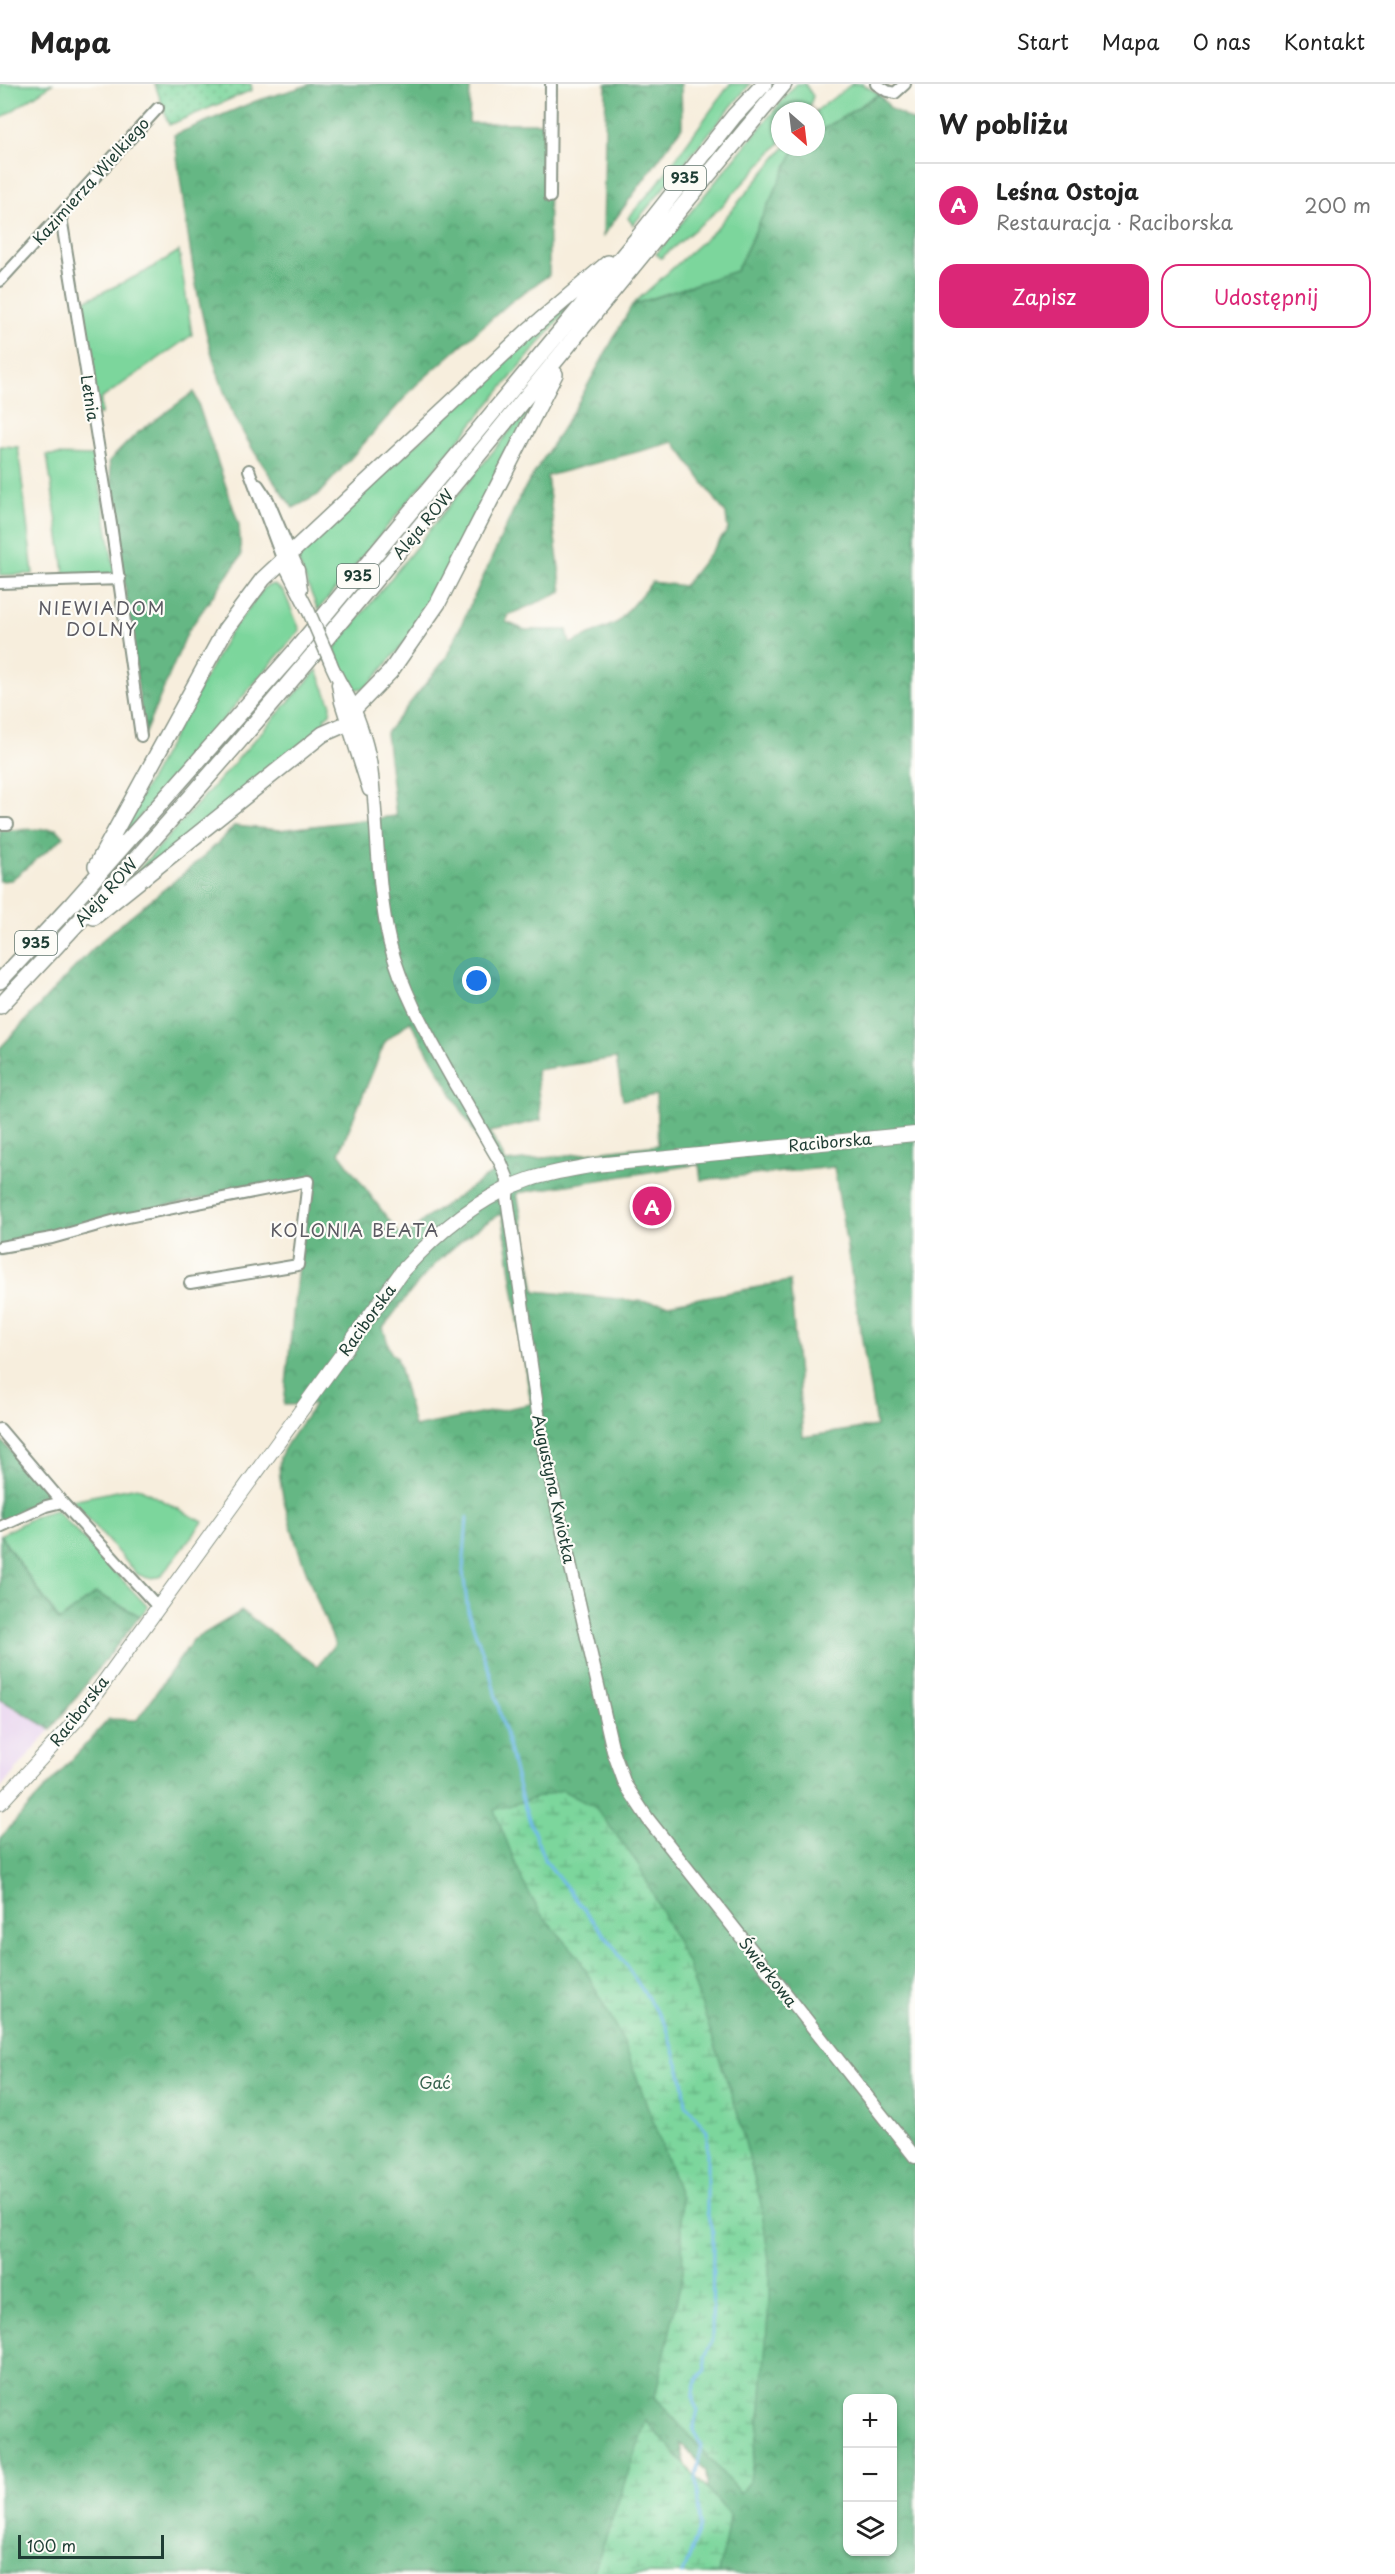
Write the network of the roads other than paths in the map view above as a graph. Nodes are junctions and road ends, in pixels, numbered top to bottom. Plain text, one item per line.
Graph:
1 (551, 84) edge
2 (764, 84) edge
3 (784, 84) edge
4 (876, 84) edge
5 (905, 84) edge
6 (158, 108) dead end
7 (550, 196) dead end
8 (61, 217) junction
9 (636, 240) junction
10 (0, 281) edge
11 (568, 348) junction
12 (286, 556) junction
13 (120, 579) junction
14 (0, 583) edge
15 (351, 716) junction
16 (141, 735) dead end
17 (72, 904) junction
18 (65, 938) junction
19 (0, 981) edge
20 (0, 1006) edge
21 (915, 1134) edge
22 (509, 1188) junction
23 (0, 1247) edge
24 (190, 1283) dead end
25 (0, 1429) edge
26 (62, 1502) junction
27 (0, 1527) edge
28 (158, 1607) junction
29 (625, 1784) joint
30 (0, 1803) edge
31 (915, 2157) edge

1 - 7 street
2 - 9 main road, Aleja ROW / 935
3 - 11 main road, Aleja ROW / 935
4 - 5 street
6 - 8 street, Kazimierza Wielkiego
8 - 10 street, Kazimierza Wielkiego
8 - 13 street, Letnia
9 - 12 main road
9 - 17 main road, Aleja ROW / 935
11 - 15 main road
11 - 18 main road, Aleja ROW / 935
12 - 12 street
12 - 15 street, Augustyna Kwiotka, bridge
12 - 17 main road
13 - 14 street
13 - 16 street, Letnia
15 - 18 main road
15 - 22 street, Augustyna Kwiotka
17 - 19 main road, Aleja ROW / 935
18 - 20 main road, Aleja ROW / 935
21 - 22 main road, Raciborska
22 - 28 main road, Raciborska
22 - 29 street, Augustyna Kwiotka
23 - 24 street
25 - 26 street
26 - 27 street
26 - 28 street
28 - 30 main road, Raciborska
29 - 31 street, Świerkowa

